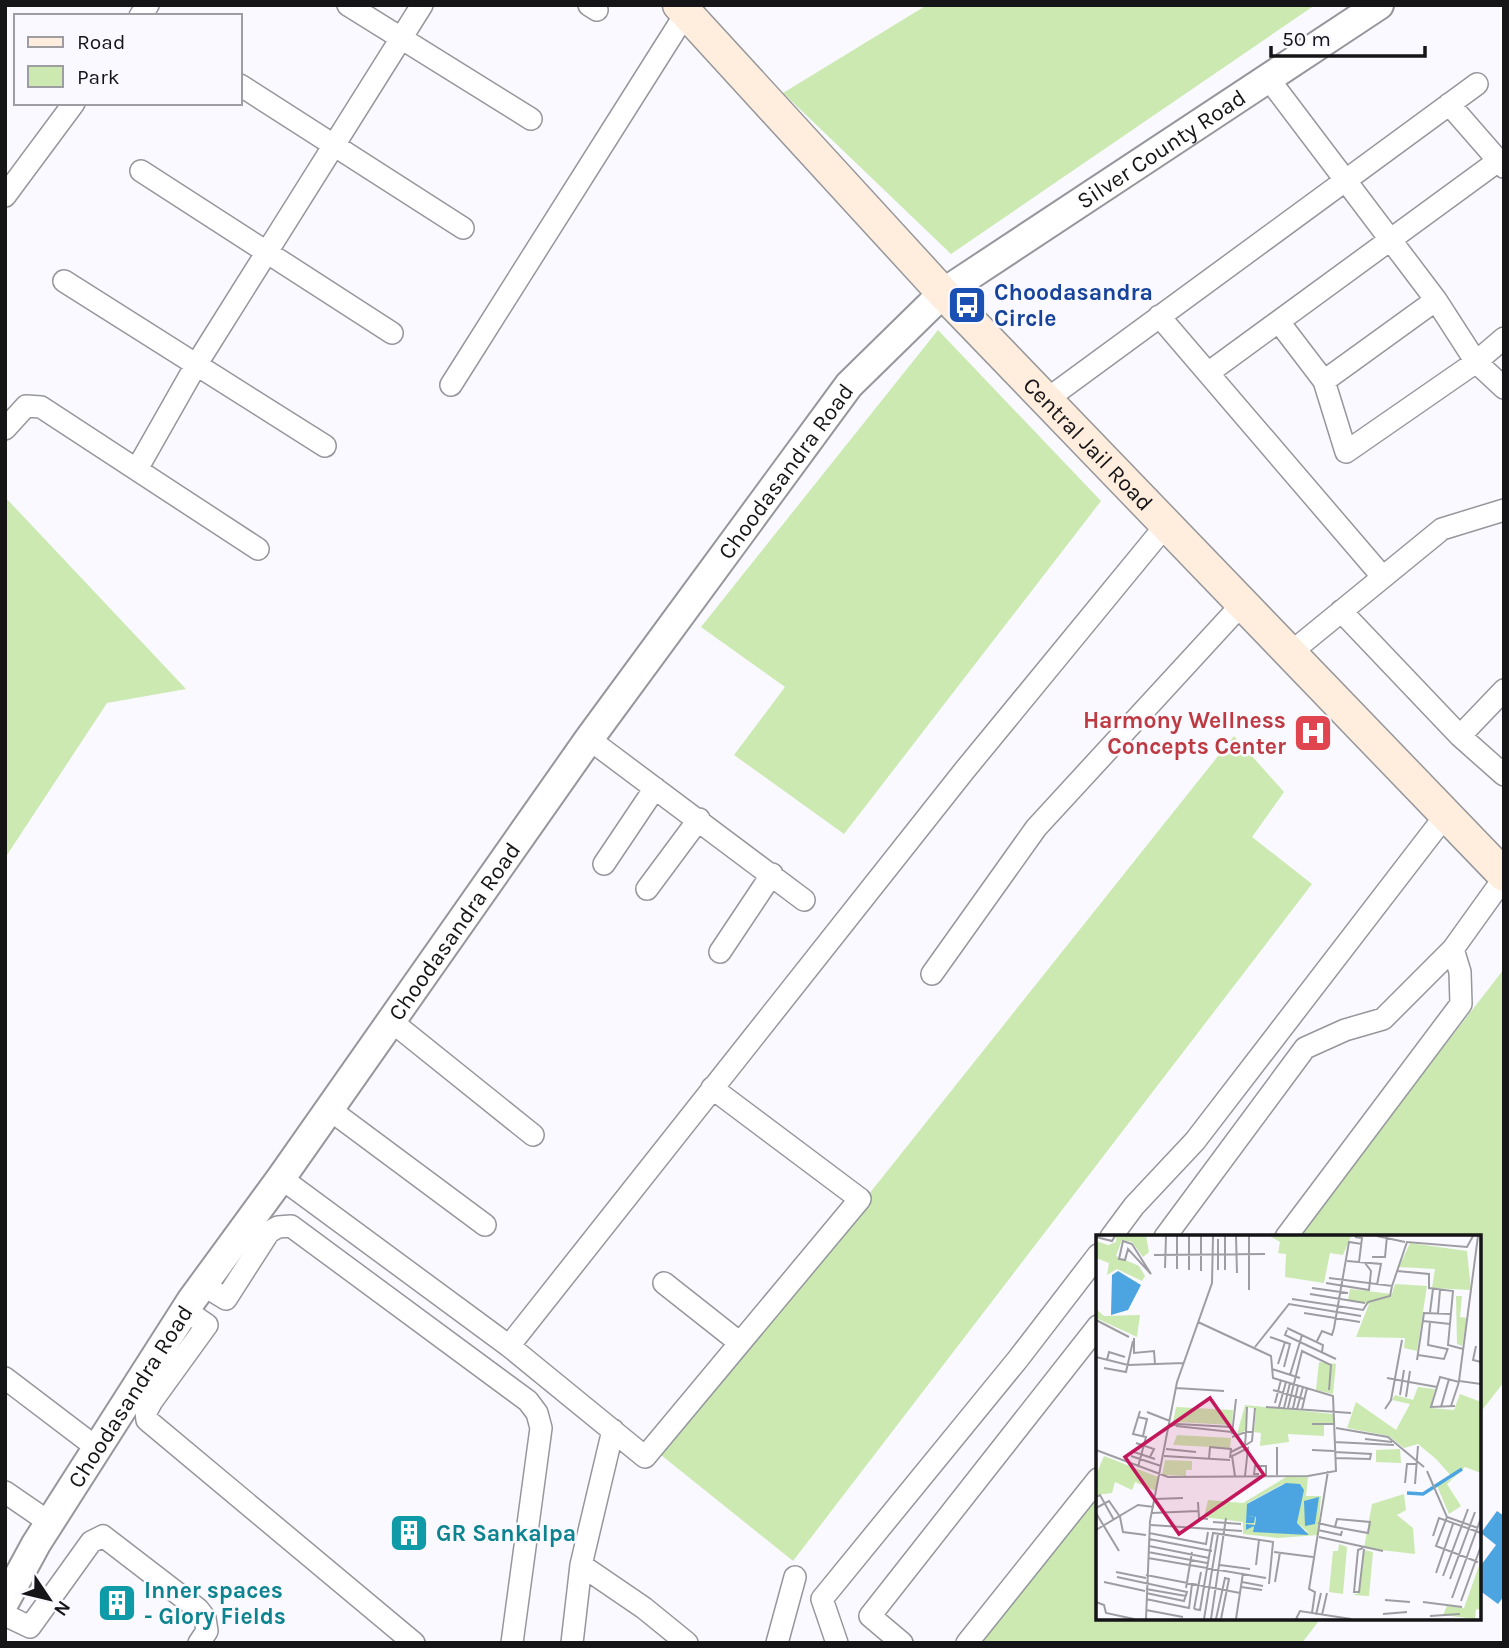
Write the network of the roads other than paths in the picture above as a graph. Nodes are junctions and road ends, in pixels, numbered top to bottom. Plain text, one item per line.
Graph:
1 (348, 5) edge
2 (422, 5) edge
3 (1379, 5) edge
4 (682, 9) edge
5 (401, 40) junction
6 (1268, 78) junction
7 (1477, 84) dead end
8 (242, 86) edge
9 (1449, 104) junction
10 (72, 105) edge
11 (531, 119) dead end
12 (334, 144) junction
13 (1501, 164) edge
14 (141, 172) dead end
15 (1345, 180) junction
16 (5, 195) edge
17 (463, 228) dead end
18 (1390, 239) junction
19 (267, 252) junction
20 (64, 281) dead end
21 (943, 293) junction
22 (1436, 300) junction
23 (1159, 316) junction
24 (1279, 322) junction
25 (392, 333) dead end
26 (1504, 338) edge
27 (1476, 362) junction
28 (196, 365) junction
29 (1208, 373) junction
30 (1324, 381) junction
31 (451, 385) dead end
32 (1504, 388) edge
33 (1046, 400) junction
34 (5, 429) edge
35 (325, 446) dead end
36 (137, 469) junction
37 (1504, 510) edge
38 (1166, 525) junction
39 (258, 549) dead end
40 (1381, 575) junction
41 (1242, 604) junction
42 (1340, 611) junction
43 (1289, 654) junction
44 (1504, 690) edge
45 (1460, 736) junction
46 (589, 739) junction
47 (1504, 775) edge
48 (655, 788) junction
49 (1445, 816) junction
50 (699, 819) junction
51 (604, 864) dead end
52 (772, 874) junction
53 (1504, 876) edge
54 (648, 890) dead end
55 (804, 900) dead end
56 (1452, 949) junction
57 (720, 952) dead end
58 (932, 974) dead end
59 (391, 1021) junction
60 (712, 1088) junction
61 (329, 1109) junction
62 (533, 1135) dead end
63 (281, 1178) junction
64 (485, 1225) dead end
65 (1113, 1235) edge
66 (1166, 1235) edge
67 (1288, 1235) edge
68 (1096, 1258) edge
69 (664, 1283) dead end
70 (214, 1292) junction
71 (196, 1318) junction
72 (1096, 1329) edge
73 (740, 1343) junction
74 (509, 1346) junction
75 (5, 1378) edge
76 (613, 1430) junction
77 (97, 1448) junction
78 (1096, 1482) edge
79 (5, 1492) edge
80 (50, 1523) junction
81 (581, 1565) junction
82 (795, 1577) dead end
83 (5, 1601) edge
84 (5, 1615) edge
85 (199, 1643) edge
86 (414, 1643) edge
87 (512, 1643) edge
88 (572, 1643) edge
89 (687, 1643) edge
90 (777, 1643) edge
91 (837, 1643) edge
92 (902, 1643) edge
93 (967, 1643) edge

1 - 5 street
2 - 5 street
3 - 6 street, Silver County Road
4 - 21 main road, Central Jail Road
4 - 31 street
5 - 11 street
5 - 12 street
6 - 15 street
6 - 21 street, Silver County Road
7 - 9 street
8 - 12 street
9 - 13 street
9 - 15 street
10 - 16 street
12 - 17 street
12 - 19 street
13 - 18 street
14 - 19 street
15 - 18 street
15 - 23 street
18 - 22 street
18 - 24 street
19 - 25 street
19 - 28 street
20 - 28 street
21 - 33 main road, Central Jail Road
21 - 46 street, Choodasandra Road
22 - 27 street
22 - 30 street
23 - 29 street
23 - 33 street
24 - 29 street
24 - 30 street
26 - 27 street
27 - 30 street
27 - 32 street
28 - 35 street
28 - 36 street
29 - 40 street
33 - 38 main road, Central Jail Road
34 - 36 street
36 - 39 street
37 - 40 street
38 - 41 main road, Central Jail Road
38 - 60 street
40 - 42 street
41 - 43 main road, Central Jail Road
41 - 58 street
42 - 43 street
42 - 45 street
43 - 49 main road, Central Jail Road
44 - 45 street
45 - 47 street
46 - 48 street
46 - 59 street, Choodasandra Road
48 - 50 street
48 - 51 street
49 - 53 main road, Central Jail Road
49 - 65 street
50 - 52 street
50 - 54 street
52 - 55 street
52 - 57 street
53 - 56 street
56 - 66 street
56 - 67 street
59 - 61 street, Choodasandra Road
59 - 62 street
60 - 73 street
60 - 74 street
61 - 63 street, Choodasandra Road
61 - 64 street
63 - 70 street, Choodasandra Road
63 - 74 street
68 - 91 street
69 - 73 street
70 - 71 street, Choodasandra Road
70 - 87 street
71 - 77 street, Choodasandra Road
71 - 86 street
72 - 92 street
73 - 76 street
74 - 76 street
75 - 77 street
76 - 81 street
77 - 80 street, Choodasandra Road
78 - 93 street
79 - 80 street
80 - 83 street, Choodasandra Road
81 - 88 street
81 - 89 street
82 - 90 street
84 - 85 street

